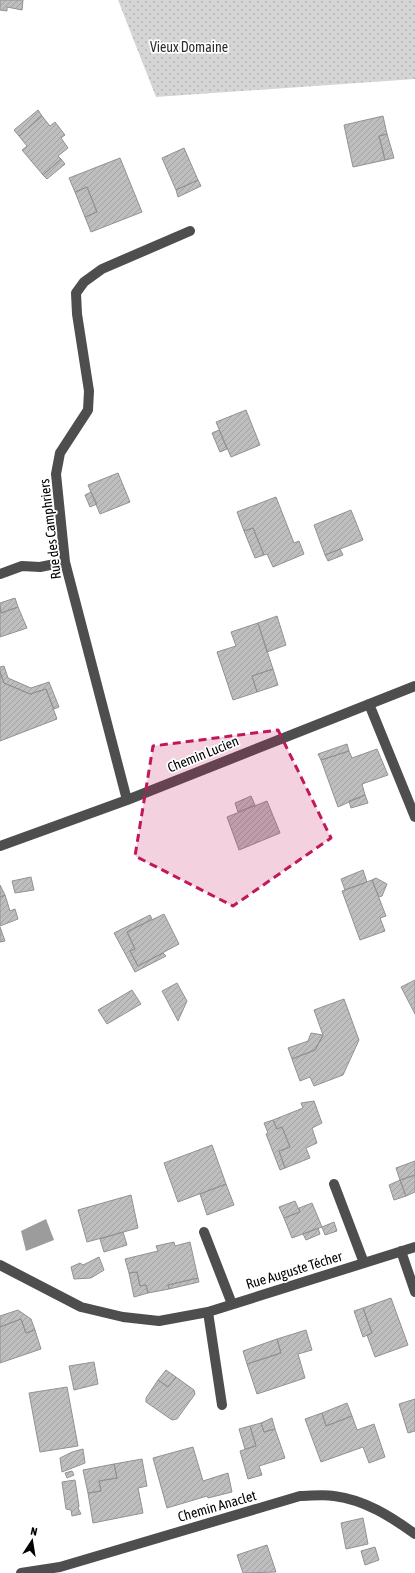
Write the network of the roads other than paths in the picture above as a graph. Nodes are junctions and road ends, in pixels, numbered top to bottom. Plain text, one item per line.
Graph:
1 (190, 231) dead end
2 (65, 562) junction
3 (0, 574) edge
4 (415, 686) edge
5 (369, 704) junction
6 (127, 800) junction
7 (415, 817) edge
8 (0, 846) edge
9 (334, 1184) dead end
10 (204, 1232) dead end
11 (415, 1247) edge
12 (401, 1251) junction
13 (364, 1263) junction
14 (0, 1265) edge
15 (415, 1292) edge
16 (232, 1304) junction
17 (208, 1312) junction
18 (222, 1405) dead end
19 (415, 1534) edge
20 (21, 1573) edge

1 - 2 street, Rue des Camphriers
2 - 3 street
2 - 6 street, Rue des Camphriers
4 - 5 street, Chemin Lucien
5 - 6 street, Chemin Lucien
5 - 7 street
6 - 8 street, Chemin Lucien
9 - 13 street, Rue Auguste Técher
10 - 16 street, Rue Auguste Técher
11 - 12 street, Rue Auguste Técher
12 - 13 street, Rue Auguste Técher
12 - 15 street
13 - 16 street, Rue Auguste Técher
14 - 17 street, Rue Auguste Técher
16 - 17 street, Rue Auguste Técher
17 - 18 street
19 - 20 street, Chemin Anaclet

